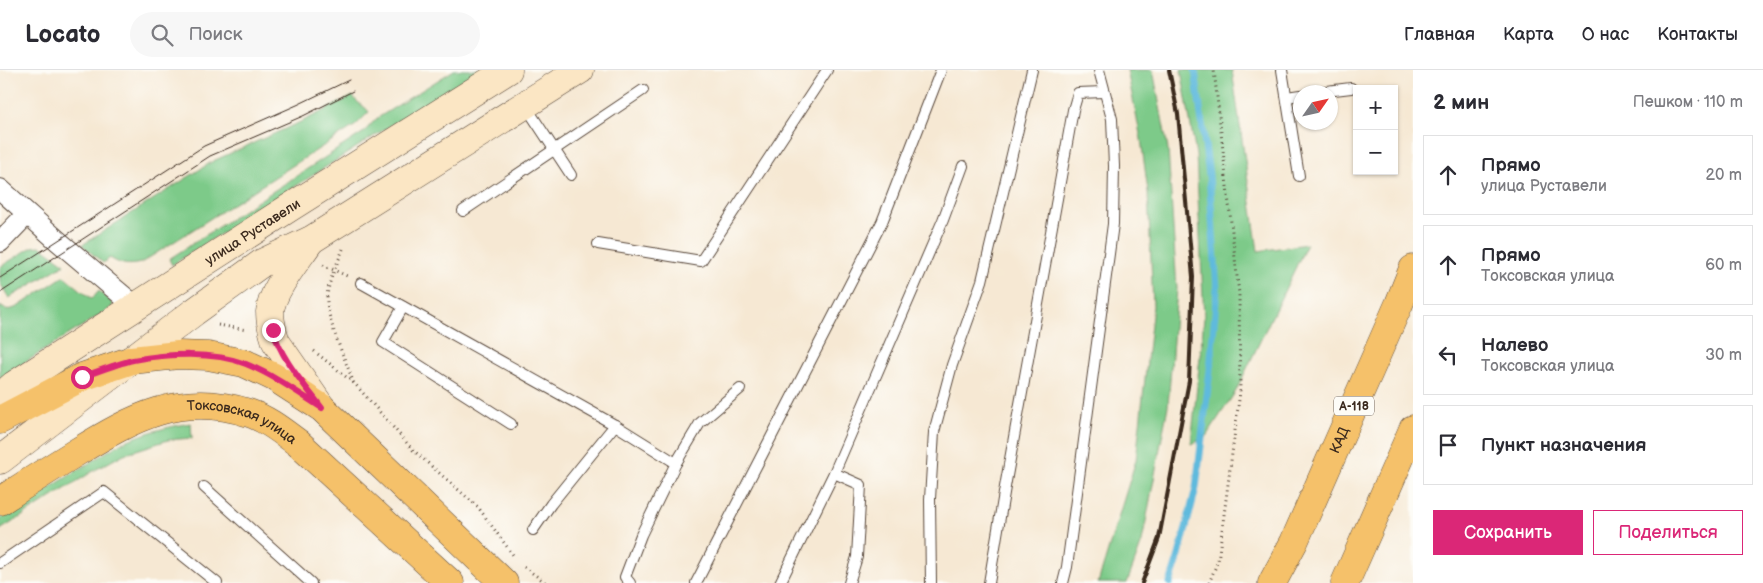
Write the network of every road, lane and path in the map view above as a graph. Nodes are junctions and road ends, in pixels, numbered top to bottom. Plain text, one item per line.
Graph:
1 (508, 70) edge
2 (580, 70) edge
3 (827, 70) edge
4 (941, 70) edge
5 (1032, 70) edge
6 (1099, 70) edge
7 (1214, 70) edge
8 (1282, 70) edge
9 (1350, 88) dead end
10 (643, 90) dead end
11 (1338, 90) edge
12 (1104, 92) junction
13 (1293, 96) edge
14 (1287, 97) junction
15 (526, 104) junction
16 (555, 150) junction
17 (963, 166) dead end
18 (571, 175) dead end
19 (1299, 176) dead end
20 (0, 189) edge
21 (463, 211) dead end
22 (27, 214) junction
23 (0, 242) edge
24 (598, 244) dead end
25 (343, 249) dead end
26 (315, 252) junction
27 (335, 269) junction
28 (1413, 269) edge
29 (350, 277) dead end
30 (361, 283) dead end
31 (135, 306) junction
32 (403, 307) junction
33 (209, 324) dead end
34 (255, 331) dead end
35 (308, 346) dead end
36 (132, 360) junction
37 (355, 384) junction
38 (740, 389) dead end
39 (0, 397) edge
40 (322, 408) junction
41 (0, 420) edge
42 (511, 424) dead end
43 (615, 425) junction
44 (1413, 429) edge
45 (0, 460) edge
46 (676, 463) junction
47 (834, 473) junction
48 (204, 487) dead end
49 (0, 500) edge
50 (533, 530) dead end
51 (0, 562) edge
52 (1348, 577) edge
53 (217, 583) edge
54 (311, 583) edge
55 (450, 583) edge
56 (504, 583) edge
57 (546, 583) edge
58 (630, 583) edge
59 (696, 583) edge
60 (780, 583) edge
61 (849, 583) edge
62 (931, 583) edge
63 (989, 583) edge
64 (1063, 583) edge
65 (1209, 583) edge
66 (1272, 583) edge

1 - 31 main road, улица Руставели
2 - 15 main road
3 - 24 lane
4 - 59 lane
5 - 62 lane
6 - 12 lane
7 - 65 path
8 - 14 lane
9 - 11 lane
10 - 16 lane
12 - 63 lane
12 - 64 lane
13 - 14 lane
14 - 19 lane
15 - 16 lane
15 - 26 main road
16 - 18 lane
16 - 21 lane
17 - 47 lane
20 - 22 street
22 - 23 street
22 - 31 street
25 - 27 path
26 - 27 path
26 - 36 main road
26 - 40 main road
27 - 29 path
27 - 37 path
28 - 66 main road, КАД / А-118
30 - 32 lane
31 - 39 main road, улица Руставели
32 - 42 lane
32 - 43 lane
33 - 34 path
35 - 37 path
36 - 40 main road
36 - 41 main road
36 - 45 main road
37 - 57 path
38 - 46 lane
40 - 56 main road
43 - 46 lane
43 - 50 lane
44 - 52 main road
46 - 58 lane
47 - 60 lane
47 - 61 lane
48 - 54 lane
49 - 55 main road, Токсовская улица
51 - 53 lane

